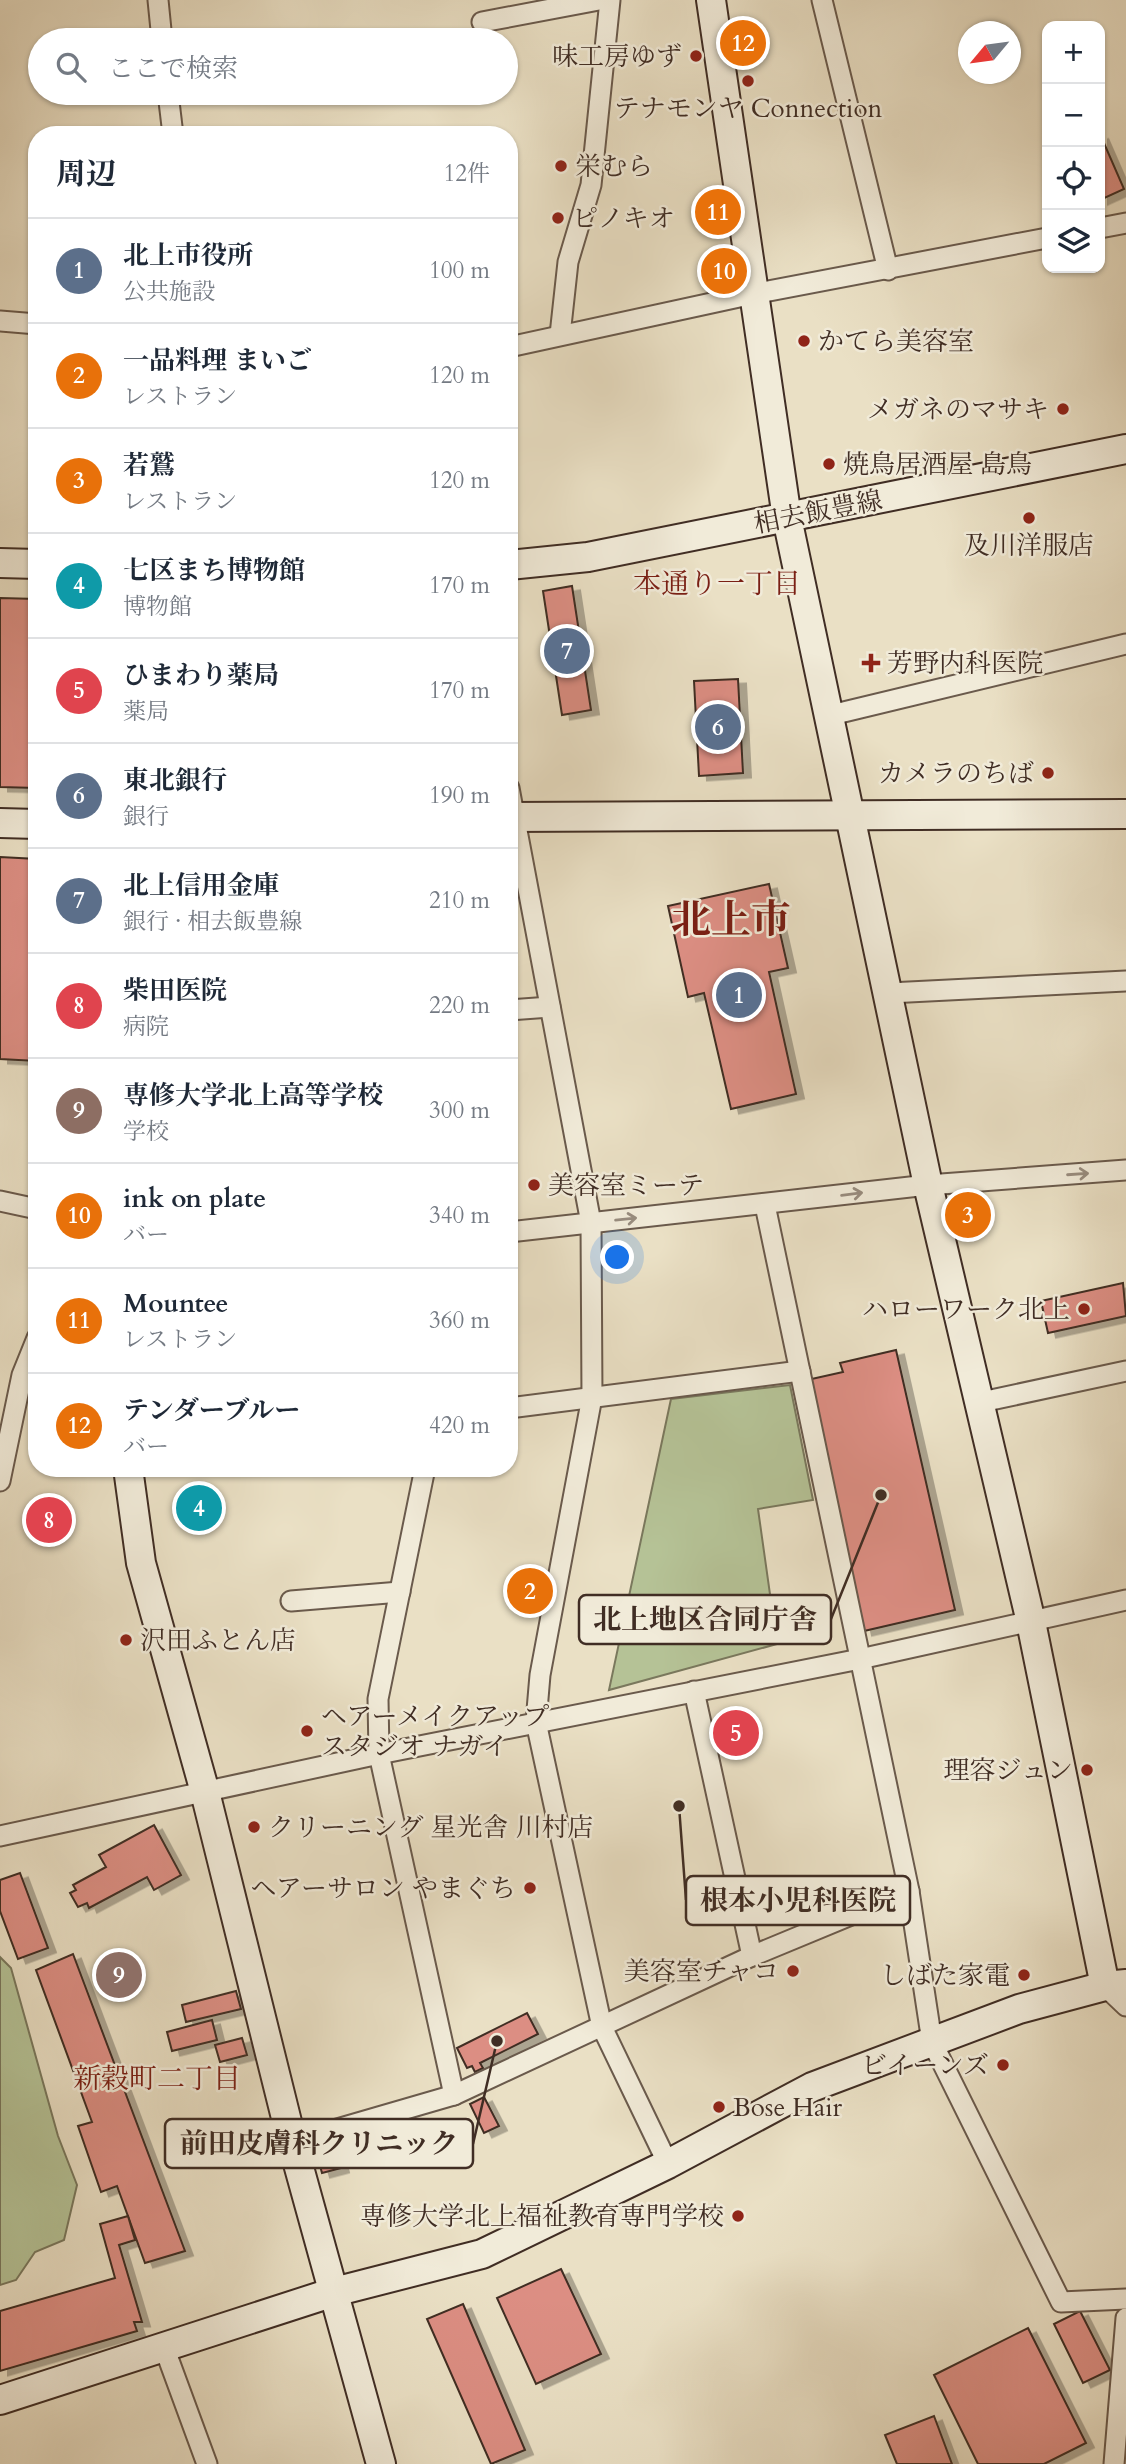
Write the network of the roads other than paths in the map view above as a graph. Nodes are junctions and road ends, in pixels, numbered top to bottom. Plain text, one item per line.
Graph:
1 (158, 0) edge
2 (599, 0) edge
3 (610, 0) edge
4 (711, 0) edge
5 (822, 0) edge
6 (482, 22) dead end
7 (161, 28) edge
8 (169, 105) edge
9 (172, 126) edge
10 (1126, 223) edge
11 (1105, 227) edge
12 (1042, 239) edge
13 (888, 270) junction
14 (753, 294) junction
15 (0, 321) edge
16 (28, 323) edge
17 (560, 335) junction
18 (518, 345) edge
19 (1126, 449) edge
20 (787, 518) junction
21 (0, 563) edge
22 (518, 564) edge
23 (28, 565) edge
24 (1126, 644) edge
25 (827, 716) junction
26 (1126, 814) edge
27 (851, 816) junction
28 (518, 817) edge
29 (0, 823) edge
30 (28, 824) edge
31 (518, 851) edge
32 (1126, 981) edge
33 (889, 993) junction
34 (550, 1007) junction
35 (518, 1009) edge
36 (1126, 1170) edge
37 (928, 1185) junction
38 (0, 1201) edge
39 (765, 1205) junction
40 (28, 1207) edge
41 (591, 1223) junction
42 (518, 1230) edge
43 (28, 1360) edge
44 (800, 1371) junction
45 (1126, 1371) edge
46 (592, 1397) junction
47 (976, 1403) junction
48 (518, 1407) edge
49 (129, 1477) edge
50 (423, 1477) edge
51 (0, 1481) edge
52 (400, 1592) junction
53 (1126, 1600) edge
54 (291, 1601) dead end
55 (1031, 1622) junction
56 (860, 1659) junction
57 (694, 1691) junction
58 (536, 1722) junction
59 (379, 1754) junction
60 (205, 1792) junction
61 (0, 1836) edge
62 (909, 1891) junction
63 (752, 1956) junction
64 (1115, 1985) edge
65 (1126, 2006) edge
66 (603, 2027) junction
67 (932, 2042) junction
68 (454, 2095) junction
69 (292, 2143) junction
70 (668, 2164) junction
71 (334, 2292) junction
72 (1126, 2299) edge
73 (1126, 2319) edge
74 (164, 2347) junction
75 (0, 2400) edge
76 (207, 2464) edge
77 (381, 2464) edge
78 (1114, 2464) edge

1 - 7 street
2 - 6 street
3 - 17 street
4 - 14 street
5 - 13 street
8 - 9 street
10 - 11 street
12 - 13 street
13 - 14 street
14 - 17 street
14 - 20 street
15 - 16 street
17 - 18 street
19 - 20 street, 相去飯豊線
20 - 22 street, 相去飯豊線
20 - 25 street
21 - 23 street
24 - 25 street
25 - 27 street
26 - 27 street
27 - 28 street
27 - 33 street
29 - 30 street
31 - 34 street
32 - 33 street
33 - 37 street
34 - 35 street
34 - 41 street
37 -> 36 street
39 -> 37 street
37 - 47 street
38 - 40 street
41 -> 39 street
39 - 44 street
41 - 42 street
41 - 46 street
43 - 51 street
44 - 46 street
44 - 56 street
45 - 47 street
46 - 48 street
46 - 58 street
47 - 55 street
49 - 60 street
50 - 52 street
52 - 54 street
52 - 59 street
53 - 55 street
55 - 56 street
55 - 64 street
56 - 57 street
56 - 62 street
57 - 58 street
57 - 63 street
58 - 59 street
58 - 66 street
59 - 60 street
59 - 68 street
60 - 61 street
60 - 69 street
62 - 63 street
62 - 67 street
63 - 66 street
64 - 65 street
64 - 67 street
66 - 68 street
66 - 70 street
67 - 70 street
67 - 72 street
68 - 69 street
69 - 71 street
70 - 71 street
71 - 74 street
71 - 77 street
73 - 78 street
74 - 75 street
74 - 76 street

